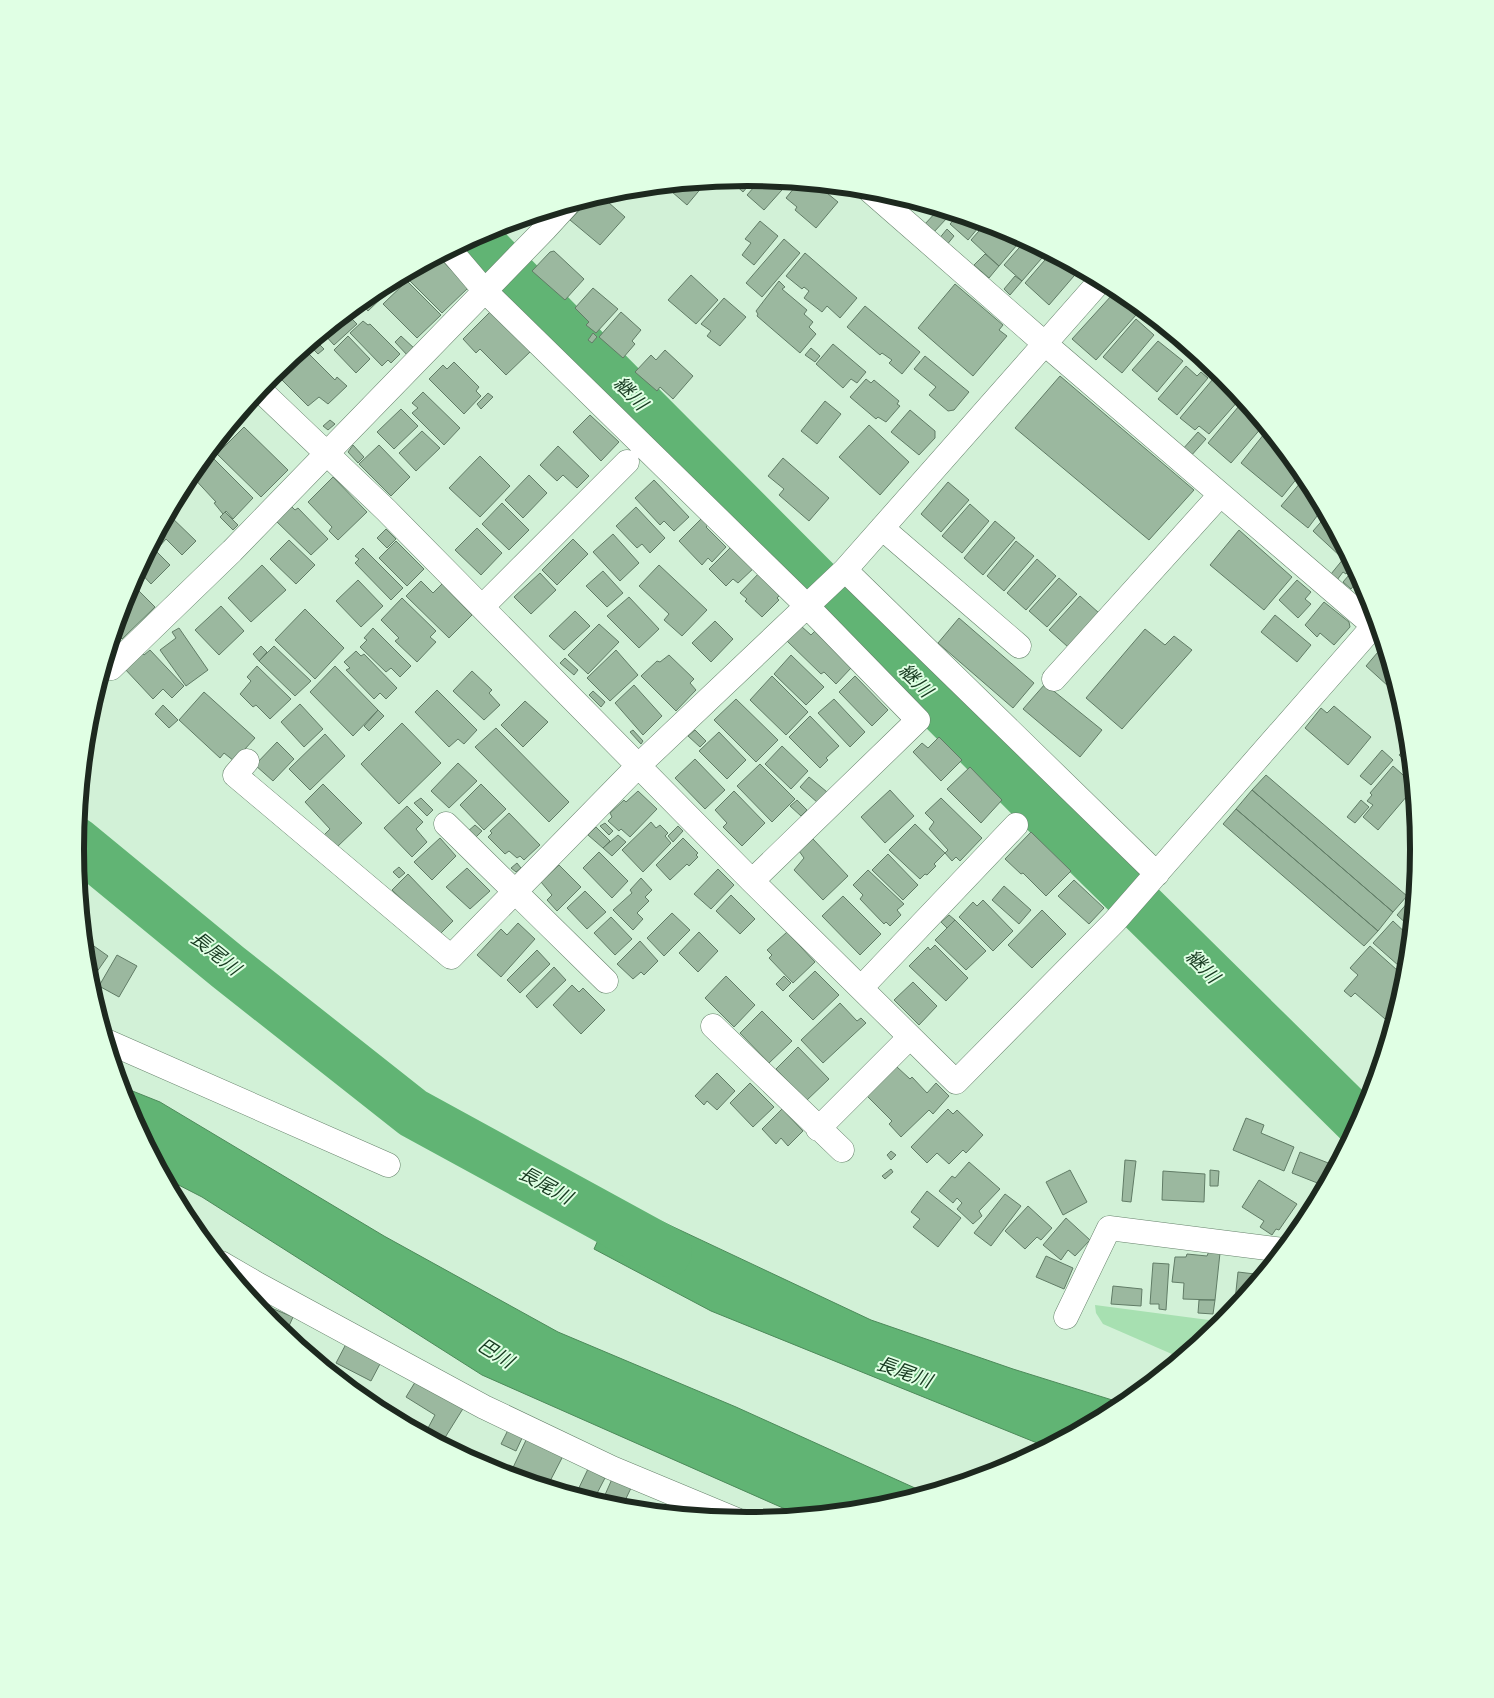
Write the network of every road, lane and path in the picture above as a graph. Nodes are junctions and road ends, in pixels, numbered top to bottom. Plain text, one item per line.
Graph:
1 (879, 199) edge
2 (559, 213) edge
3 (454, 254) edge
4 (1096, 286) edge
5 (485, 291) junction
6 (1044, 343) junction
7 (264, 394) edge
8 (325, 454) junction
9 (627, 462) dead end
10 (1220, 495) junction
11 (882, 528) junction
12 (845, 570) junction
13 (807, 606) junction
14 (482, 607) junction
15 (1369, 619) edge
16 (1372, 628) edge
17 (1019, 646) dead end
18 (109, 667) edge
19 (1054, 680) dead end
20 (247, 761) dead end
21 (638, 766) junction
22 (446, 824) dead end
23 (1016, 825) dead end
24 (1157, 874) junction
25 (752, 881) junction
26 (516, 892) junction
27 (606, 980) dead end
28 (861, 988) junction
29 (713, 1026) dead end
30 (910, 1037) junction
31 (113, 1044) edge
32 (818, 1129) junction
33 (842, 1150) dead end
34 (388, 1165) dead end
35 (1276, 1249) edge
36 (237, 1272) edge
37 (1066, 1317) dead end
38 (716, 1511) edge

1 - 6 street
2 - 5 street
3 - 5 street
4 - 6 street
5 - 8 street
5 - 13 street
6 - 10 street
6 - 11 street
7 - 8 street
8 - 14 street
8 - 18 street
9 - 14 street
10 - 15 street
10 - 19 street
11 - 12 street
11 - 17 street
12 - 13 street
12 - 24 street
13 - 21 street
13 - 25 street
14 - 21 street
16 - 24 street
20 - 26 street
21 - 25 street
21 - 26 street
22 - 26 street
23 - 28 street
24 - 30 street
25 - 28 street
26 - 27 street
28 - 30 street
29 - 32 street
30 - 32 street
31 - 34 street
32 - 33 street
35 - 37 street
36 - 38 street

